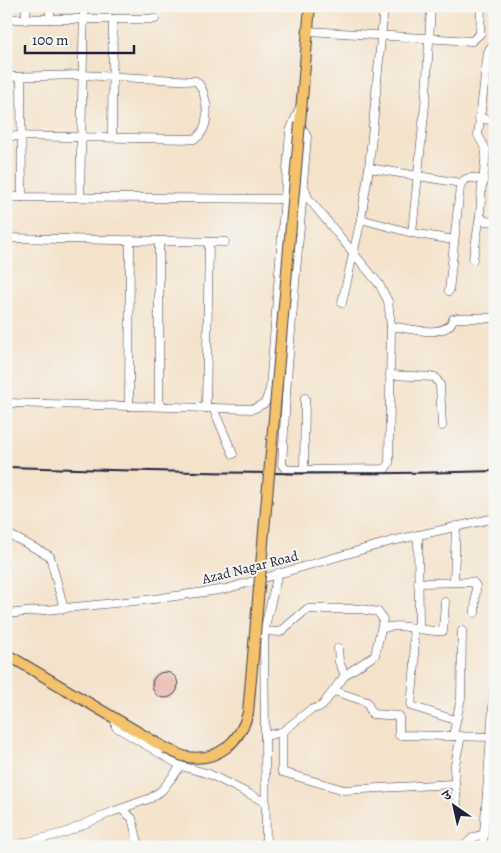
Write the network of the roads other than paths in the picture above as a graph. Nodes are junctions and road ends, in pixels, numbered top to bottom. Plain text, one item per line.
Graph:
1 (26, 6) edge
2 (50, 6) edge
3 (84, 6) edge
4 (310, 6) edge
5 (384, 6) edge
6 (431, 6) edge
7 (481, 6) edge
8 (84, 18) junction
9 (6, 19) edge
10 (50, 19) junction
11 (113, 19) junction
12 (155, 19) dead end
13 (26, 20) junction
14 (308, 31) junction
15 (381, 36) junction
16 (429, 39) junction
17 (476, 39) junction
18 (494, 46) edge
19 (82, 75) junction
20 (21, 76) junction
21 (113, 76) junction
22 (6, 77) edge
23 (302, 104) junction
24 (480, 118) junction
25 (495, 121) edge
26 (300, 123) junction
27 (6, 136) edge
28 (22, 136) junction
29 (81, 137) junction
30 (112, 137) junction
31 (369, 168) junction
32 (418, 177) junction
33 (461, 183) junction
34 (483, 185) junction
35 (303, 190) junction
36 (6, 197) edge
37 (22, 197) junction
38 (80, 197) junction
39 (285, 199) junction
40 (480, 216) junction
41 (361, 218) junction
42 (495, 222) edge
43 (412, 233) junction
44 (6, 238) edge
45 (130, 240) junction
46 (454, 240) junction
47 (159, 241) junction
48 (208, 242) junction
49 (225, 242) dead end
50 (352, 252) junction
51 (473, 259) dead end
52 (449, 291) dead end
53 (342, 303) dead end
54 (495, 318) edge
55 (391, 326) junction
56 (390, 375) junction
57 (305, 398) dead end
58 (6, 403) edge
59 (129, 406) junction
60 (159, 406) junction
61 (209, 408) junction
62 (442, 426) dead end
63 (233, 454) dead end
64 (304, 470) junction
65 (495, 518) edge
66 (456, 526) junction
67 (6, 533) edge
68 (418, 535) junction
69 (278, 573) junction
70 (454, 582) junction
71 (418, 583) junction
72 (445, 602) dead end
73 (64, 609) junction
74 (475, 613) dead end
75 (6, 614) edge
76 (416, 628) junction
77 (381, 629) junction
78 (264, 631) junction
79 (462, 631) dead end
80 (338, 648) dead end
81 (6, 654) edge
82 (345, 675) junction
83 (495, 679) edge
84 (334, 691) junction
85 (115, 720) junction
86 (455, 720) junction
87 (282, 732) junction
88 (265, 736) junction
89 (457, 736) junction
90 (490, 737) junction
91 (181, 766) junction
92 (491, 771) edge
93 (453, 784) junction
94 (265, 802) junction
95 (457, 806) dead end
96 (121, 809) junction
97 (484, 834) junction
98 (23, 843) dead end
99 (139, 847) edge
100 (266, 847) edge
101 (463, 847) edge
102 (483, 847) edge

1 - 13 street
2 - 10 street
3 - 8 street
4 - 14 main road
5 - 15 street
6 - 16 street
7 - 17 street
8 - 10 street
8 - 11 street
8 - 19 street
9 - 13 street
10 - 13 street
11 - 12 street
11 - 21 street
14 - 15 street
14 - 23 main road
15 - 16 street
15 - 31 street
16 - 17 street
16 - 32 street
17 - 18 street
18 - 24 street
19 - 20 street
19 - 21 street
19 - 29 street
20 - 22 street
20 - 28 street
21 - 30 street
21 - 30 street
23 - 26 main road
23 - 39 street
24 - 25 street
24 - 34 street
26 - 35 street
26 - 85 main road, bridge
27 - 28 street
28 - 29 street
28 - 37 street
29 - 30 street
29 - 38 street
31 - 32 street
31 - 41 street
32 - 33 street
32 - 43 street
33 - 34 street
33 - 46 street
34 - 40 street
35 - 50 street
35 - 64 street
36 - 37 street
37 - 38 street
38 - 39 street
39 - 61 street
40 - 42 street
40 - 51 street
41 - 43 street
41 - 50 street
43 - 46 street
44 - 45 street
45 - 47 street
45 - 59 street
46 - 52 street
47 - 48 street
47 - 60 street
48 - 49 street
48 - 61 street
50 - 53 street
50 - 55 street
54 - 55 street
55 - 56 street
56 - 62 street
56 - 64 street
57 - 64 street
58 - 59 street
59 - 60 street
60 - 61 street
61 - 63 street
65 - 66 street, Azad Nagar Road
66 - 68 street, Azad Nagar Road
66 - 70 street
67 - 73 street
68 - 69 street, Azad Nagar Road
68 - 71 street
69 - 73 street, Azad Nagar Road
69 - 78 street
70 - 71 street
70 - 74 street
71 - 76 street
72 - 76 street
73 - 75 street, Azad Nagar Road
76 - 77 street
76 - 86 street
77 - 78 street
77 - 82 street
78 - 88 street
79 - 86 street
80 - 82 street
81 - 85 main road
82 - 84 street
83 - 90 street
84 - 87 street
84 - 89 street
85 - 91 street
86 - 89 street
87 - 88 street
87 - 93 street
88 - 94 street
89 - 90 street
89 - 93 street
90 - 92 street
91 - 94 street
91 - 96 street
92 - 97 street
93 - 95 street
94 - 100 street
96 - 98 street
96 - 99 street
97 - 101 street
97 - 102 street

